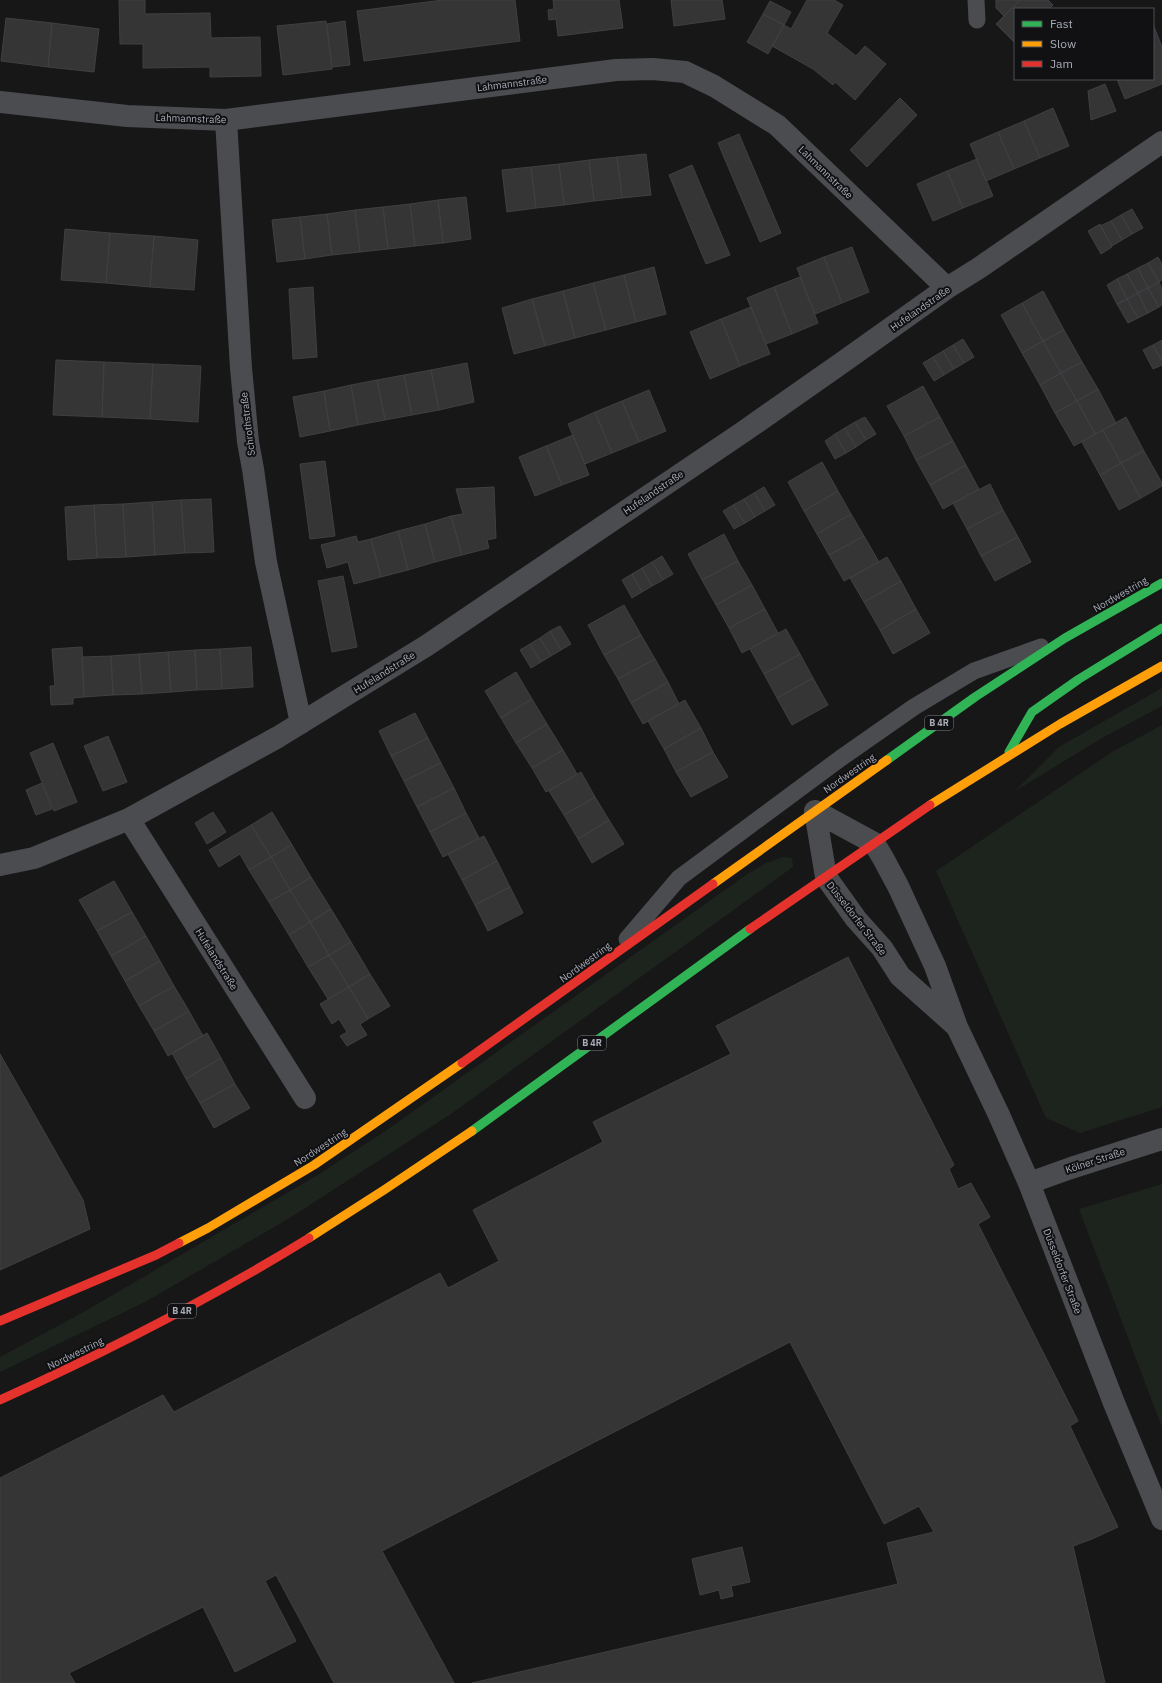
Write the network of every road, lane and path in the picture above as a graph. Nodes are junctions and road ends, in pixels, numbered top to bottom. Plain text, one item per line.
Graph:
1 (976, 0) edge
2 (977, 20) dead end
3 (0, 102) edge
4 (226, 120) junction
5 (1162, 142) edge
6 (947, 288) junction
7 (1162, 583) edge
8 (1162, 628) edge
9 (1065, 638) junction
10 (1162, 666) edge
11 (301, 723) junction
12 (1009, 753) junction
13 (815, 811) junction
14 (129, 820) junction
15 (874, 843) junction
16 (0, 865) edge
17 (826, 877) junction
18 (613, 956) junction
19 (957, 1028) junction
20 (305, 1098) dead end
21 (1162, 1139) edge
22 (1029, 1183) junction
23 (0, 1321) edge
24 (0, 1400) edge
25 (1162, 1518) edge

1 - 2 lane
3 - 4 street, Lahmannstraße
4 - 6 street, Lahmannstraße
4 - 11 street, Schrothstraße
5 - 6 street, Hufelandstraße
6 - 11 street, Hufelandstraße
7 - 9 main road, Nordwestring / B 4R
8 - 12 main road
9 - 13 main road, Nordwestring / B 4R
9 - 18 lane
10 - 12 main road, Nordwestring / B 4R
11 - 14 street, Hufelandstraße
12 - 15 main road, Nordwestring / B 4R
13 - 15 street
13 - 17 street, Düsseldorfer Straße
13 - 18 main road, Nordwestring / B 4R
14 - 16 street, Hufelandstraße
14 - 20 street, Hufelandstraße
15 - 17 main road, Nordwestring / B 4R
15 - 19 street, Düsseldorfer Straße
17 - 19 street, Düsseldorfer Straße
17 - 24 main road, Nordwestring / B 4R
18 - 23 main road, Nordwestring / B 4R
19 - 22 street, Düsseldorfer Straße
21 - 22 street, Kölner Straße
22 - 25 street, Düsseldorfer Straße

